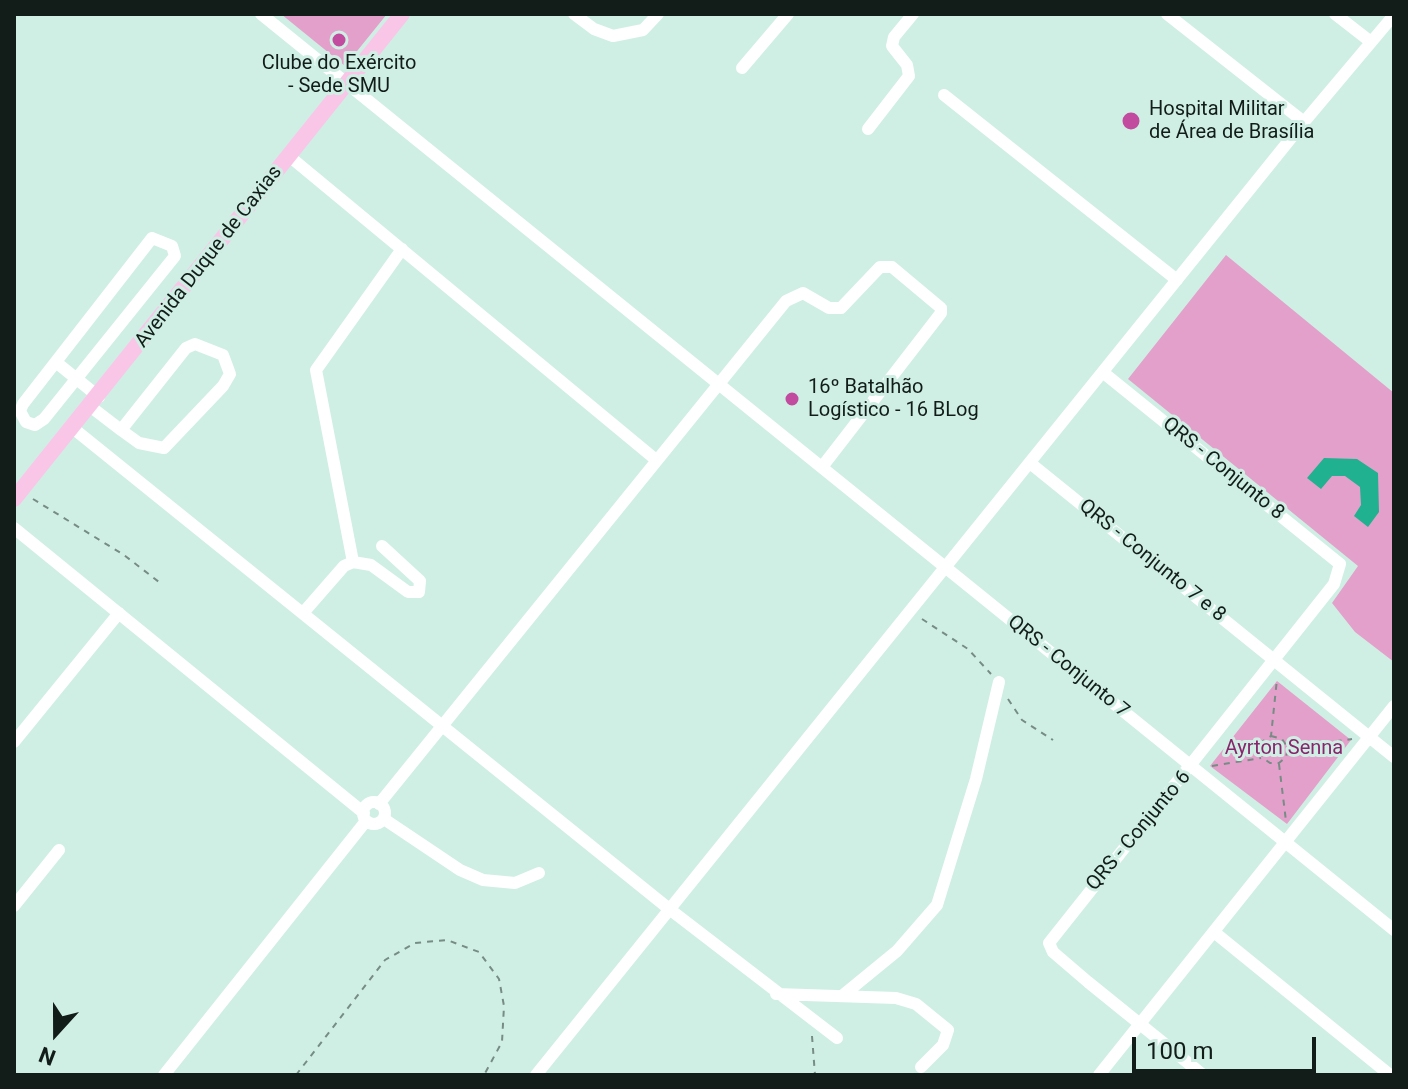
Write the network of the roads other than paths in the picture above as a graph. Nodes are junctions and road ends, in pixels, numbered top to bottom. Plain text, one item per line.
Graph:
1 (261, 14) edge
2 (402, 14) edge
3 (574, 14) edge
4 (658, 14) edge
5 (788, 14) edge
6 (913, 14) edge
7 (1167, 14) edge
8 (1335, 14) edge
9 (1394, 15) edge
10 (1371, 42) junction
11 (742, 68) dead end
12 (346, 83) junction
13 (944, 95) dead end
14 (1304, 122) junction
15 (868, 129) dead end
16 (289, 156) junction
17 (402, 249) junction
18 (1177, 280) junction
19 (57, 363) junction
20 (1105, 374) junction
21 (76, 378) junction
22 (717, 383) junction
23 (95, 402) junction
24 (74, 429) junction
25 (121, 430) junction
26 (655, 459) junction
27 (1030, 463) junction
28 (822, 467) junction
29 (21, 498) edge
30 (14, 528) edge
31 (382, 546) dead end
32 (353, 562) junction
33 (947, 568) junction
34 (119, 613) junction
35 (303, 613) junction
36 (1274, 659) junction
37 (999, 682) road end
38 (1394, 706) edge
39 (441, 724) junction
40 (1369, 737) junction
41 (14, 742) edge
42 (1394, 757) edge
43 (1189, 765) junction
44 (379, 804) junction
45 (365, 817) junction
46 (384, 819) junction
47 (1285, 842) junction
48 (59, 850) dead end
49 (539, 873) dead end
50 (14, 906) edge
51 (668, 908) junction
52 (1394, 930) edge
53 (1214, 932) junction
54 (776, 994) junction
55 (842, 996) junction
56 (1140, 1024) junction
57 (837, 1038) dead end
58 (921, 1067) dead end
59 (164, 1075) edge
60 (536, 1075) edge
61 (1099, 1075) edge
62 (1203, 1075) edge
63 (1390, 1075) edge

1 - 12 street, QRS - Conjunto 7
2 - 12 main road, Avenida Duque de Caxias
3 - 4 street
5 - 11 street
6 - 15 street
7 - 14 street
8 - 10 street
9 - 10 street
10 - 14 street
12 - 16 main road, Avenida Duque de Caxias
12 - 22 street, QRS - Conjunto 7
13 - 18 street
14 - 18 street
16 - 17 street
16 - 23 main road, Avenida Duque de Caxias
17 - 26 street
17 - 32 street
18 - 20 street
19 - 21 street
19 - 21 street
19 - 21 street
20 - 27 street
20 - 36 street, QRS - Conjunto 8
21 - 23 street
22 - 26 street
22 - 28 street, QRS - Conjunto 7
22 - 28 street
23 - 24 main road, Avenida Duque de Caxias
23 - 25 street
24 - 29 main road, Avenida Duque de Caxias
24 - 35 street
25 - 25 street
26 - 39 street
27 - 33 street
27 - 36 street, QRS - Conjunto 7 e 8
28 - 33 street, QRS - Conjunto 7
30 - 34 street
31 - 32 street
32 - 35 street
33 - 43 street, QRS - Conjunto 7
33 - 51 street
34 - 41 street
34 - 45 street
35 - 39 street
36 - 40 street, QRS - Conjunto 7 e 8
36 - 43 street
37 - 55 street
38 - 40 street
39 - 44 street
39 - 51 street
40 - 42 street, QRS - Conjunto 7 e 8
40 - 47 street
43 - 47 street, QRS - Conjunto 6
43 - 56 street, QRS - Conjunto 6
44 - 45 street
44 - 46 street
45 - 46 street
45 - 59 street
46 - 49 street
47 - 52 street, QRS - Conjunto 6
47 - 53 street
48 - 50 street
51 - 54 street
51 - 60 street
53 - 56 street
53 - 63 street
54 - 55 street
54 - 57 street
55 - 58 street
56 - 61 street
56 - 62 street

